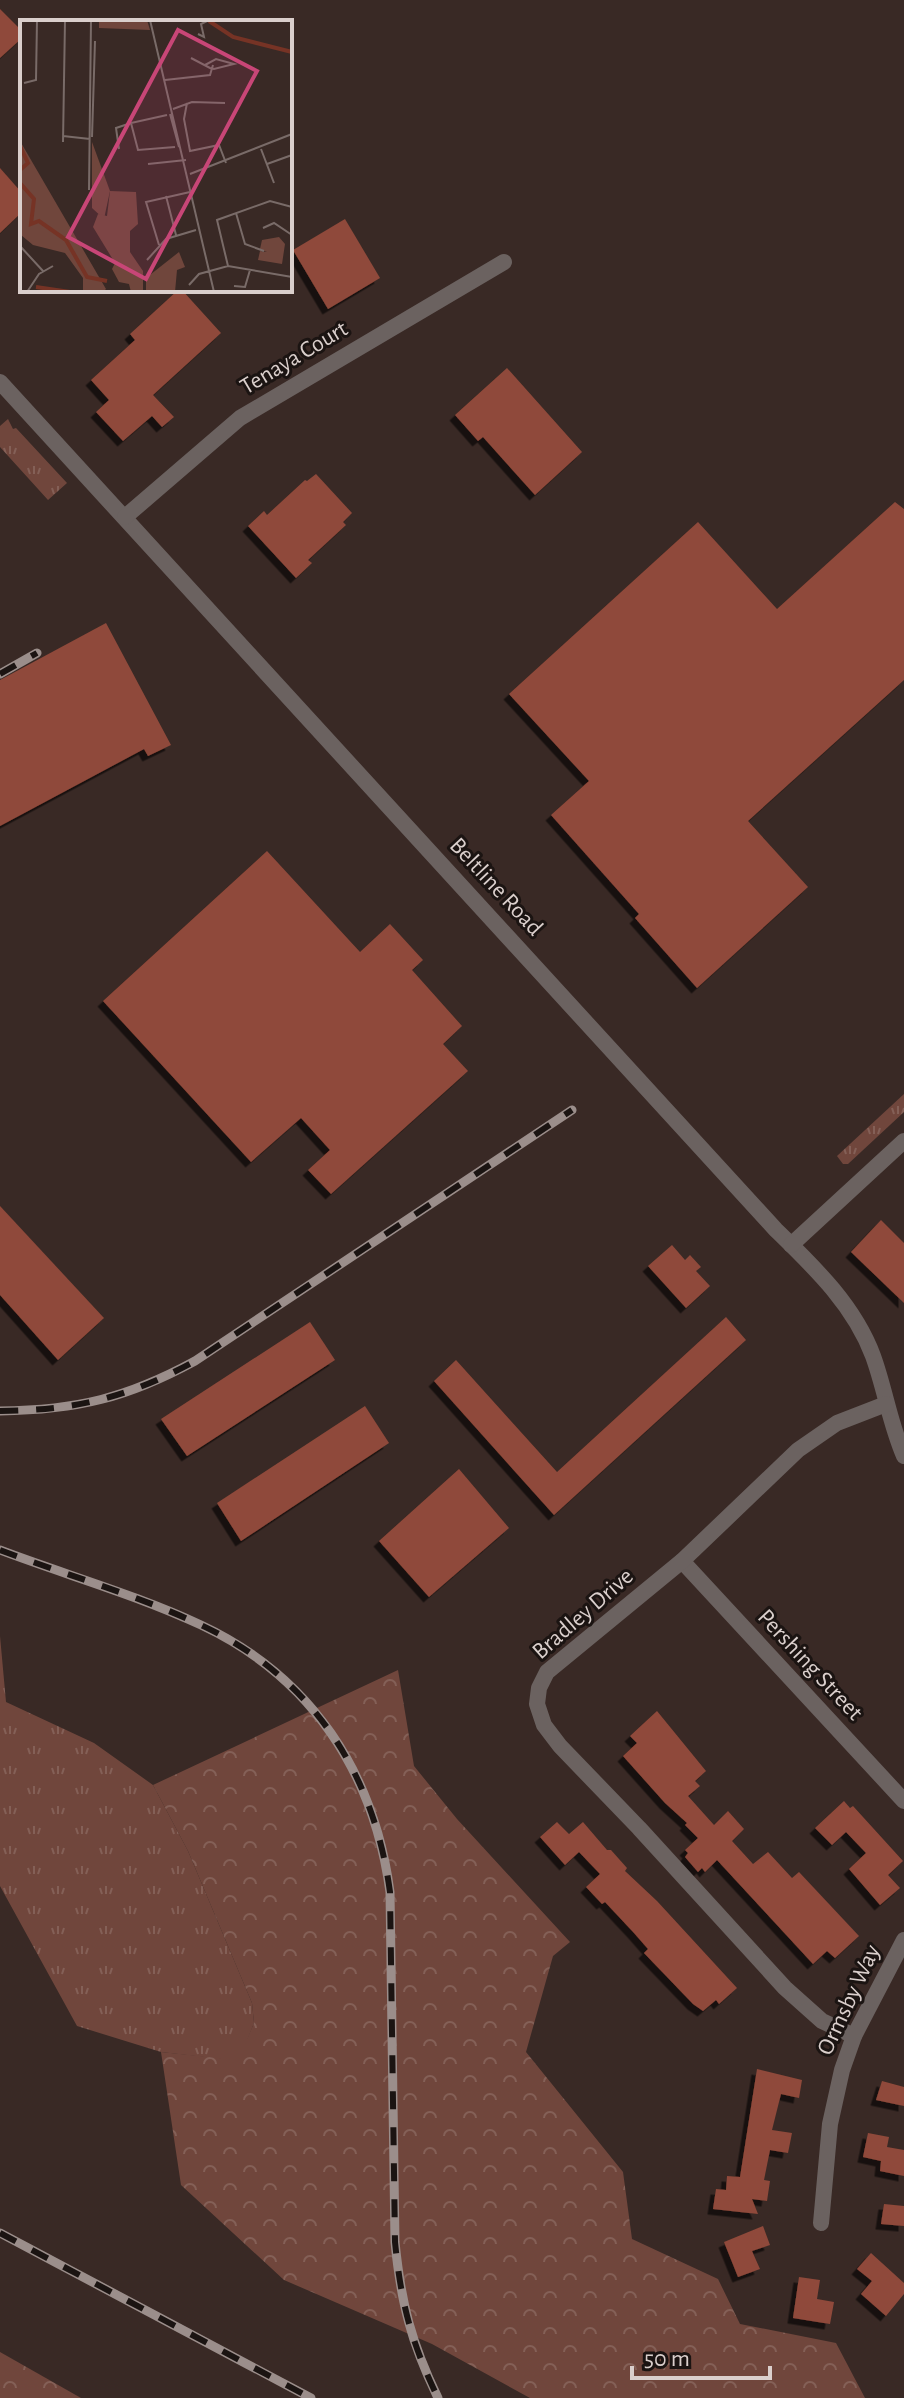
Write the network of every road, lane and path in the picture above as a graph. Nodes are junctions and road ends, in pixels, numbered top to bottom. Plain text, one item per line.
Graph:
1 (504, 262) dead end
2 (0, 382) edge
3 (125, 517) junction
4 (904, 1141) edge
5 (791, 1245) junction
6 (886, 1404) junction
7 (904, 1456) edge
8 (682, 1561) junction
9 (904, 1801) edge
10 (904, 1940) edge
11 (854, 2036) junction
12 (821, 2223) dead end

1 - 3 street, Tenaya Court
2 - 3 street, Beltline Road
3 - 5 street, Beltline Road
4 - 5 street
5 - 6 street, Beltline Road
6 - 7 street, Beltline Road
6 - 8 street, Bradley Drive
8 - 9 street, Pershing Street
8 - 11 street, Bradley Drive
10 - 11 street, Ormsby Way
11 - 12 street, Ormsby Way

